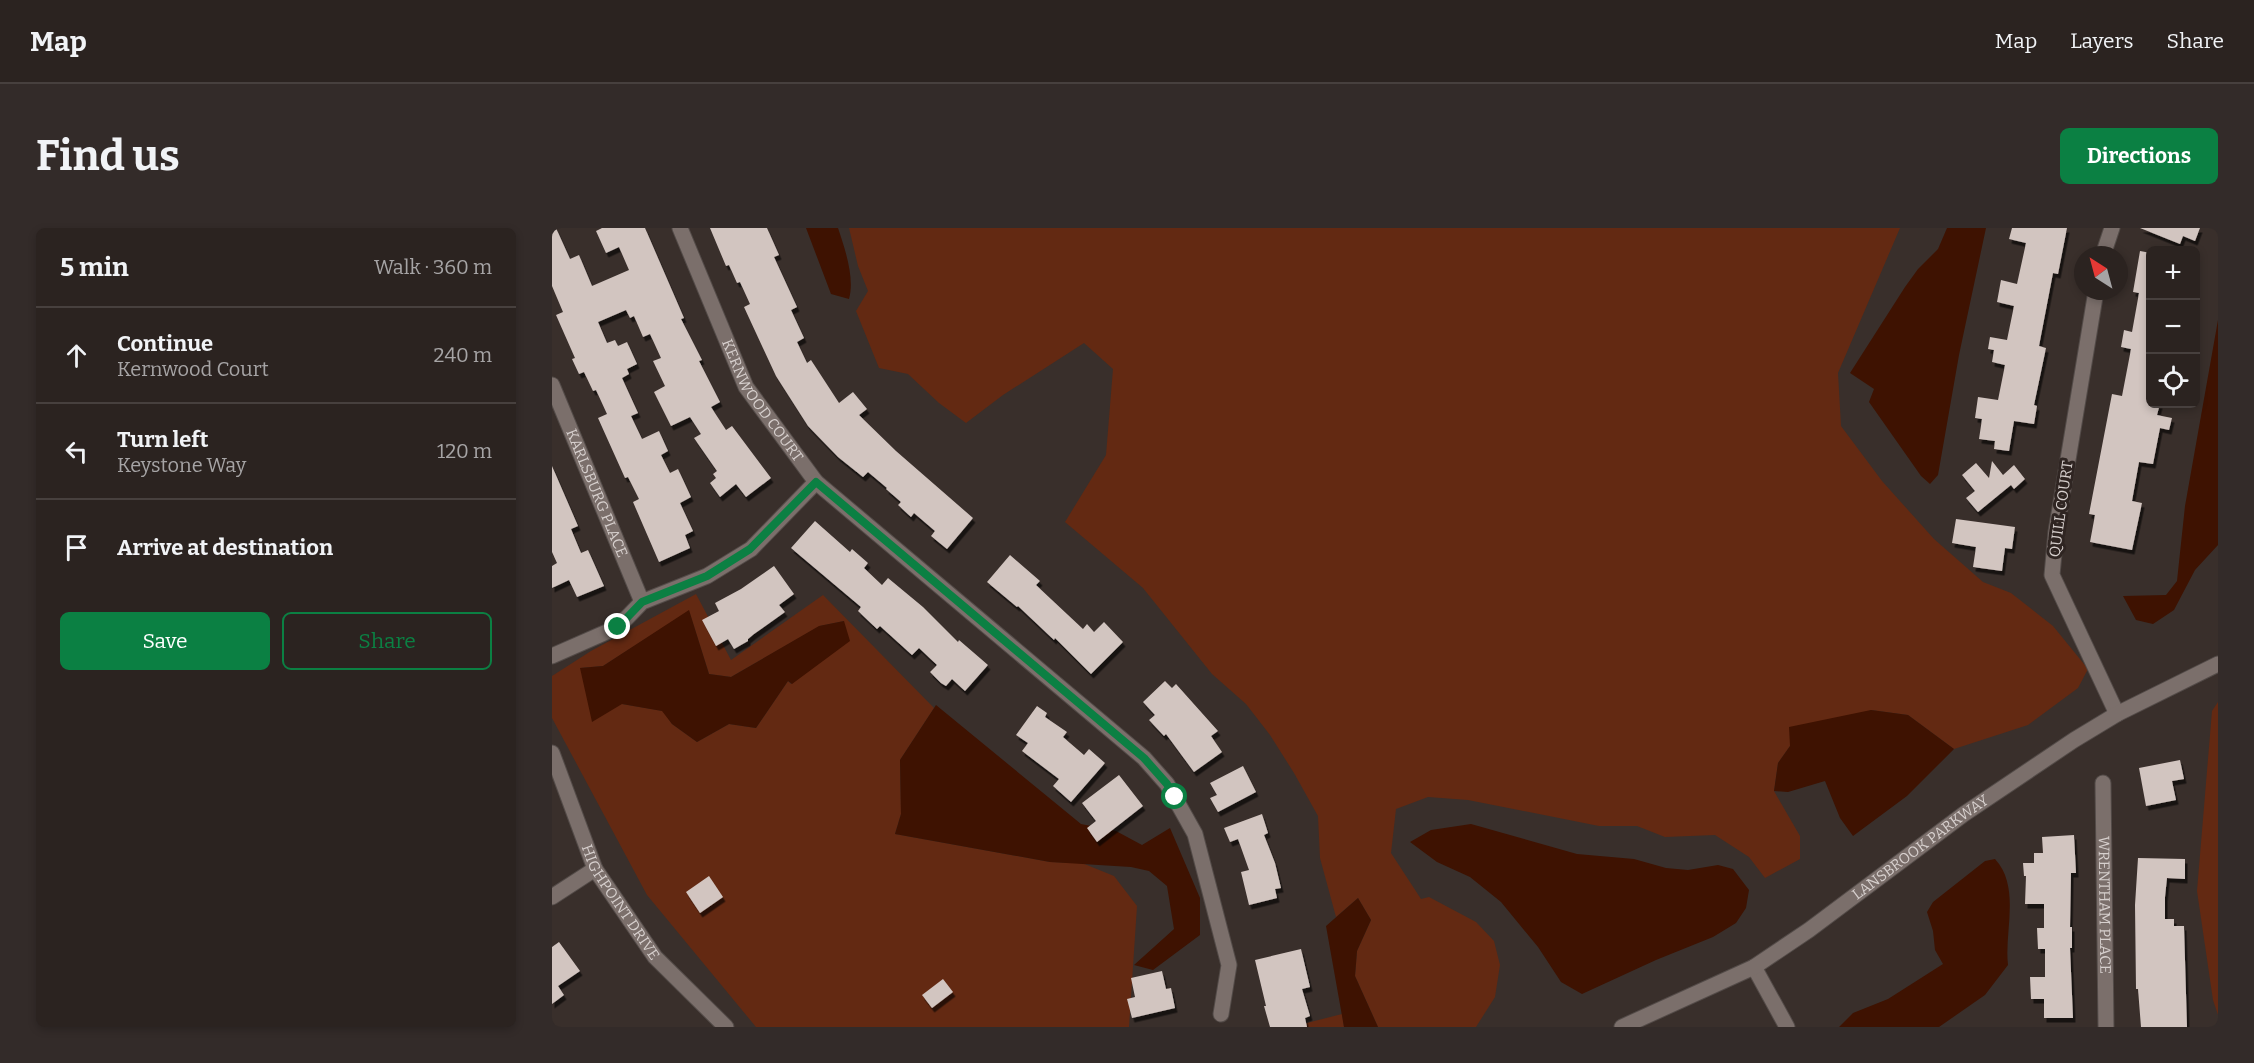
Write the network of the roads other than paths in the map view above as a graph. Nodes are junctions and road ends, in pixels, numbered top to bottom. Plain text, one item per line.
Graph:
1 (681, 228) edge
2 (2112, 228) edge
3 (2106, 246) edge
4 (2095, 300) edge
5 (552, 385) edge
6 (816, 482) junction
7 (642, 602) junction
8 (552, 656) edge
9 (2218, 664) edge
10 (2117, 714) junction
11 (552, 753) edge
12 (2103, 783) dead end
13 (595, 869) junction
14 (552, 897) edge
15 (1754, 967) junction
16 (1221, 1014) dead end
17 (726, 1027) edge
18 (1622, 1027) edge
19 (1787, 1027) edge
20 (2106, 1027) edge

1 - 6 street, KERNWOOD COURT
2 - 3 street
4 - 10 street, QUILL COURT
5 - 7 street, KARLSBURG PLACE
6 - 7 street
6 - 16 street, KERNWOOD COURT
7 - 8 street
9 - 10 street, LANSBROOK PARKWAY
10 - 15 street, LANSBROOK PARKWAY
11 - 13 street, HIGHPOINT DRIVE
12 - 20 street, WRENTHAM PLACE
13 - 14 street
13 - 17 street, HIGHPOINT DRIVE
15 - 18 street, LANSBROOK PARKWAY
15 - 19 street

